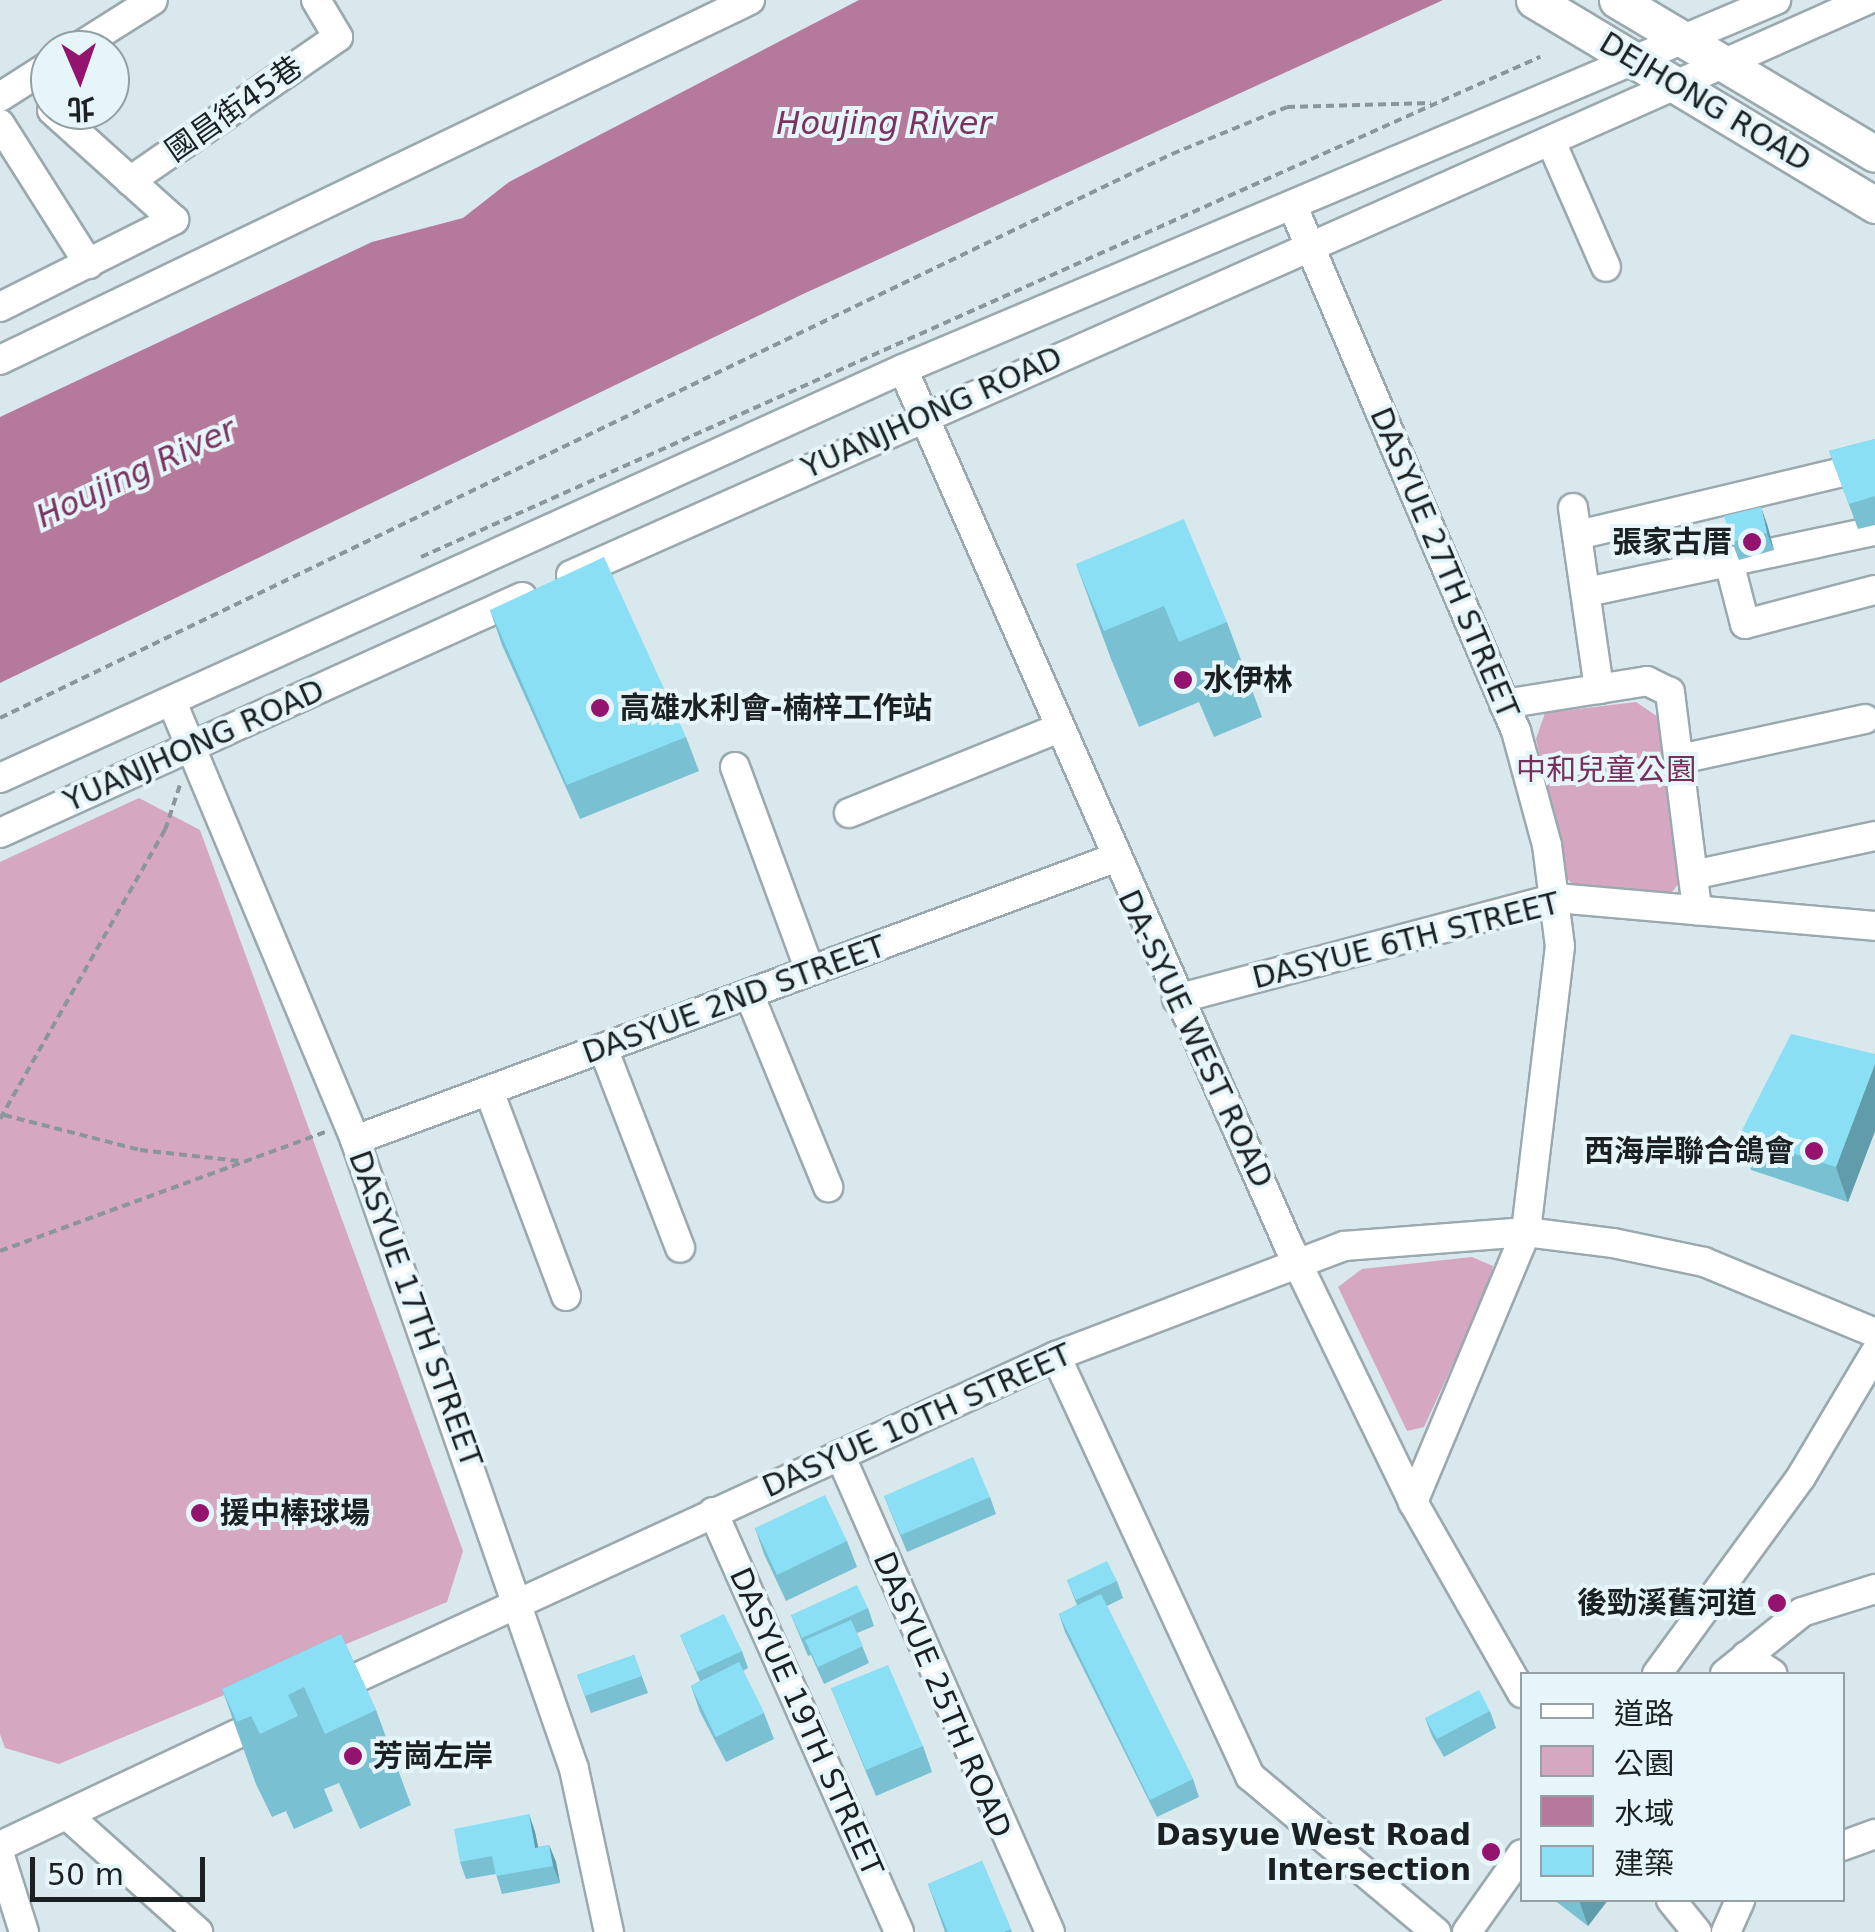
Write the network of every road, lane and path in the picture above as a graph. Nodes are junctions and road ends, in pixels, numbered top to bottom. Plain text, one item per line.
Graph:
1 (152, 0) edge
2 (316, 0) edge
3 (750, 0) edge
4 (1534, 0) edge
5 (1616, 0) edge
6 (1776, 0) edge
7 (1867, 0) edge
8 (105, 30) edge
9 (1686, 40) junction
10 (1540, 57) dead end
11 (1636, 62) junction
12 (1728, 65) junction
13 (30, 79) edge
14 (1678, 88) junction
15 (30, 96) edge
16 (0, 99) edge
17 (1432, 103) junction
18 (0, 124) edge
19 (74, 130) edge
20 (1370, 132) dead end
21 (1552, 144) junction
22 (1875, 154) edge
23 (130, 180) junction
24 (1875, 205) edge
25 (1294, 209) junction
26 (1312, 252) junction
27 (89, 264) junction
28 (1606, 267) dead end
29 (0, 307) edge
30 (0, 360) edge
31 (903, 369) junction
32 (924, 413) junction
33 (1875, 464) edge
34 (1875, 531) edge
35 (1730, 562) junction
36 (1875, 590) edge
37 (1588, 592) junction
38 (1599, 689) junction
39 (172, 702) junction
40 (1504, 704) junction
41 (0, 718) edge
42 (1865, 719) dead end
43 (1057, 728) junction
44 (192, 746) junction
45 (1680, 760) junction
46 (735, 767) dead end
47 (0, 778) edge
48 (850, 813) dead end
49 (0, 833) edge
50 (1875, 836) edge
51 (1112, 859) junction
52 (1693, 875) junction
53 (1556, 898) junction
54 (1698, 910) junction
55 (1875, 926) edge
56 (810, 971) junction
57 (749, 994) junction
58 (1178, 999) junction
59 (603, 1048) junction
60 (489, 1091) junction
61 (1, 1116) edge
62 (352, 1132) junction
63 (244, 1162) junction
64 (828, 1186) dead end
65 (1526, 1232) junction
66 (680, 1248) dead end
67 (0, 1251) edge
68 (1296, 1263) junction
69 (566, 1296) dead end
70 (1875, 1333) edge
71 (1875, 1353) edge
72 (1056, 1356) junction
73 (840, 1455) junction
74 (1413, 1502) junction
75 (713, 1512) junction
76 (1875, 1590) edge
77 (518, 1602) junction
78 (1736, 1665) edge
79 (1658, 1672) edge
80 (1764, 1672) edge
81 (1520, 1689) edge
82 (67, 1814) junction
83 (1875, 1834) edge
84 (1845, 1841) edge
85 (0, 1846) edge
86 (0, 1856) edge
87 (1520, 1857) edge
88 (1672, 1902) edge
89 (1739, 1902) edge
90 (24, 1932) edge
91 (198, 1932) edge
92 (609, 1932) edge
93 (900, 1932) edge
94 (1050, 1932) edge
95 (1436, 1932) edge
96 (1467, 1932) edge
97 (1696, 1932) edge
98 (1726, 1932) edge

1 - 8 street
2 - 23 street, 國昌街45巷
3 - 30 street
4 - 11 main road, DEJHONG ROAD
5 - 9 main road, DEJHONG ROAD
6 - 9 street, YUANJHONG ROAD
7 - 12 street, YUANJHONG ROAD
9 - 11 street, YUANJHONG ROAD
9 - 12 main road, DEJHONG ROAD
10 - 17 path
11 - 14 main road, DEJHONG ROAD
11 - 25 street, YUANJHONG ROAD
12 - 14 street, YUANJHONG ROAD
12 - 22 main road, DEJHONG ROAD
13 - 16 street
14 - 21 street, YUANJHONG ROAD
14 - 24 main road, DEJHONG ROAD
15 - 16 street
17 - 20 path
17 - 41 path
18 - 27 street
19 - 23 street
21 - 26 street, YUANJHONG ROAD
21 - 28 street
23 - 27 street
25 - 26 street, DASYUE 27TH STREET
25 - 31 street, YUANJHONG ROAD
26 - 32 street, YUANJHONG ROAD
26 - 40 street, DASYUE 27TH STREET
27 - 29 street
31 - 32 street, DA-SYUE WEST ROAD
31 - 39 street, YUANJHONG ROAD
32 - 43 street, DA-SYUE WEST ROAD
32 - 44 street, YUANJHONG ROAD
33 - 37 street
34 - 35 street
35 - 36 street
35 - 37 street
37 - 38 street
38 - 40 street
38 - 45 street
39 - 44 street, DASYUE 17TH STREET
39 - 47 street, YUANJHONG ROAD
40 - 53 street, DASYUE 27TH STREET
42 - 45 street
43 - 48 street
43 - 51 street, DA-SYUE WEST ROAD
44 - 49 street, YUANJHONG ROAD
44 - 61 path
44 - 62 street, DASYUE 17TH STREET
45 - 52 street
46 - 56 street
50 - 52 street
51 - 56 street, DASYUE 2ND STREET
51 - 58 street, DA-SYUE WEST ROAD
52 - 54 street
53 - 54 street, DASYUE 6TH STREET
53 - 58 street, DASYUE 6TH STREET
53 - 65 street, DASYUE 27TH STREET
54 - 55 street, DASYUE 6TH STREET
56 - 57 street, DASYUE 2ND STREET
57 - 59 street, DASYUE 2ND STREET
57 - 64 street
58 - 68 street, DA-SYUE WEST ROAD
59 - 60 street, DASYUE 2ND STREET
59 - 66 street
60 - 62 street, DASYUE 2ND STREET
60 - 69 street
61 - 63 path
62 - 63 path
62 - 77 street, DASYUE 17TH STREET
63 - 67 path
65 - 68 street, DASYUE 10TH STREET
65 - 70 street, DASYUE 10TH STREET
65 - 74 street, DASYUE 27TH STREET
68 - 72 street, DASYUE 10TH STREET
68 - 74 street, DA-SYUE WEST ROAD
71 - 79 street
72 - 73 street, DASYUE 10TH STREET
72 - 95 street
73 - 75 street, DASYUE 10TH STREET
73 - 94 street, DASYUE 25TH ROAD
74 - 81 street, DA-SYUE WEST ROAD
75 - 77 street, DASYUE 10TH STREET
75 - 93 street, DASYUE 19TH STREET
76 - 78 street
77 - 82 street, DASYUE 10TH STREET
77 - 92 street, DASYUE 17TH STREET
78 - 80 street
82 - 85 street, DASYUE 10TH STREET
82 - 91 street
83 - 84 street
86 - 90 street
87 - 96 street
88 - 97 street
89 - 98 street

